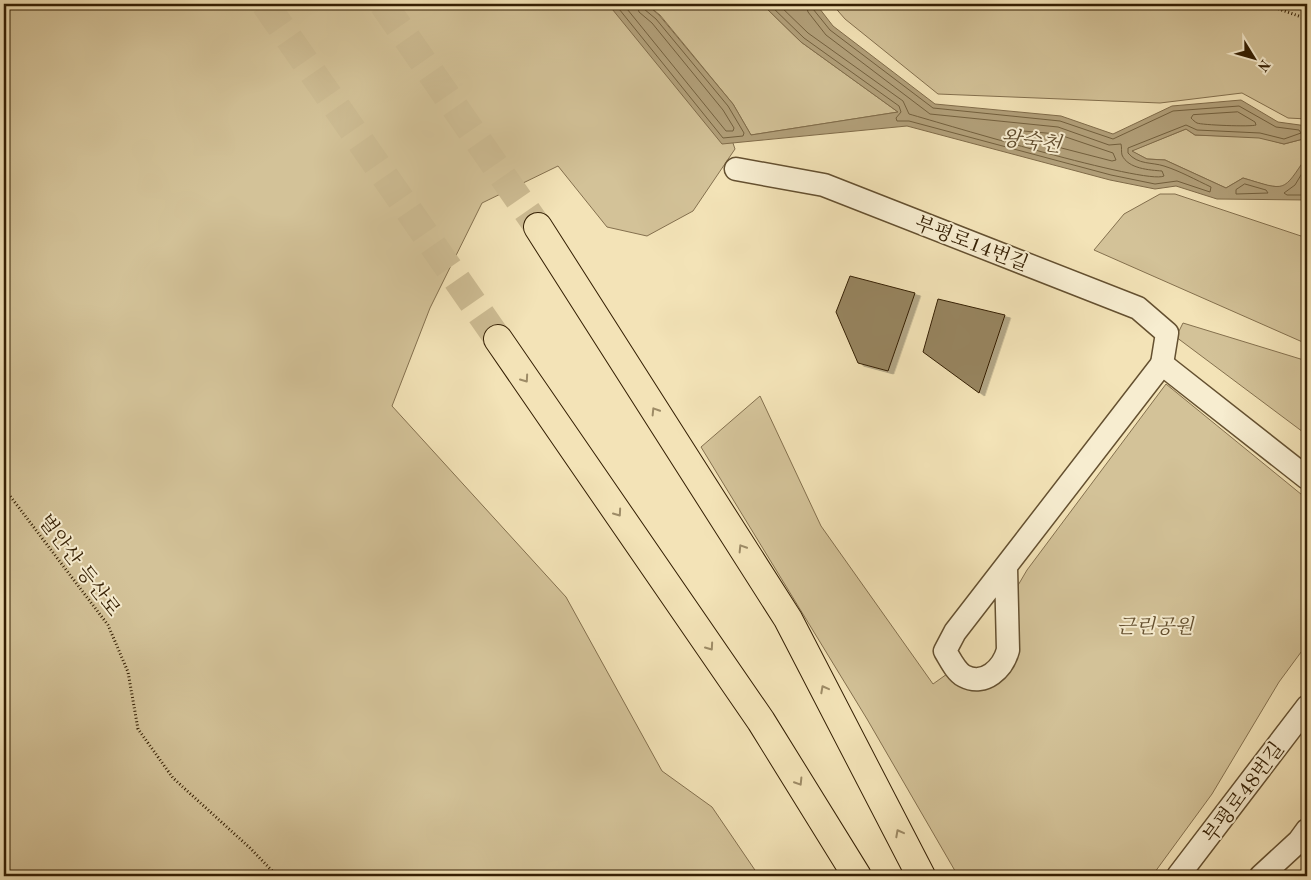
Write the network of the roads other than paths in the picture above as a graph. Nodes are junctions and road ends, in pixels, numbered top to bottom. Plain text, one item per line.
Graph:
1 (736, 169) dead end
2 (538, 227) tunnel mouth
3 (498, 339) tunnel mouth
4 (1162, 364) junction
5 (1307, 478) edge
6 (1006, 568) dead end
7 (1307, 707) edge
8 (1307, 830) edge
9 (857, 876) edge
10 (921, 876) edge
11 (1178, 876) edge
12 (1261, 876) edge

1 - 4 street, 부평로14번길
10 -> 2 highway
3 -> 9 highway
4 - 5 street
4 - 6 street
7 - 11 street, 부평로48번길
8 - 12 street

